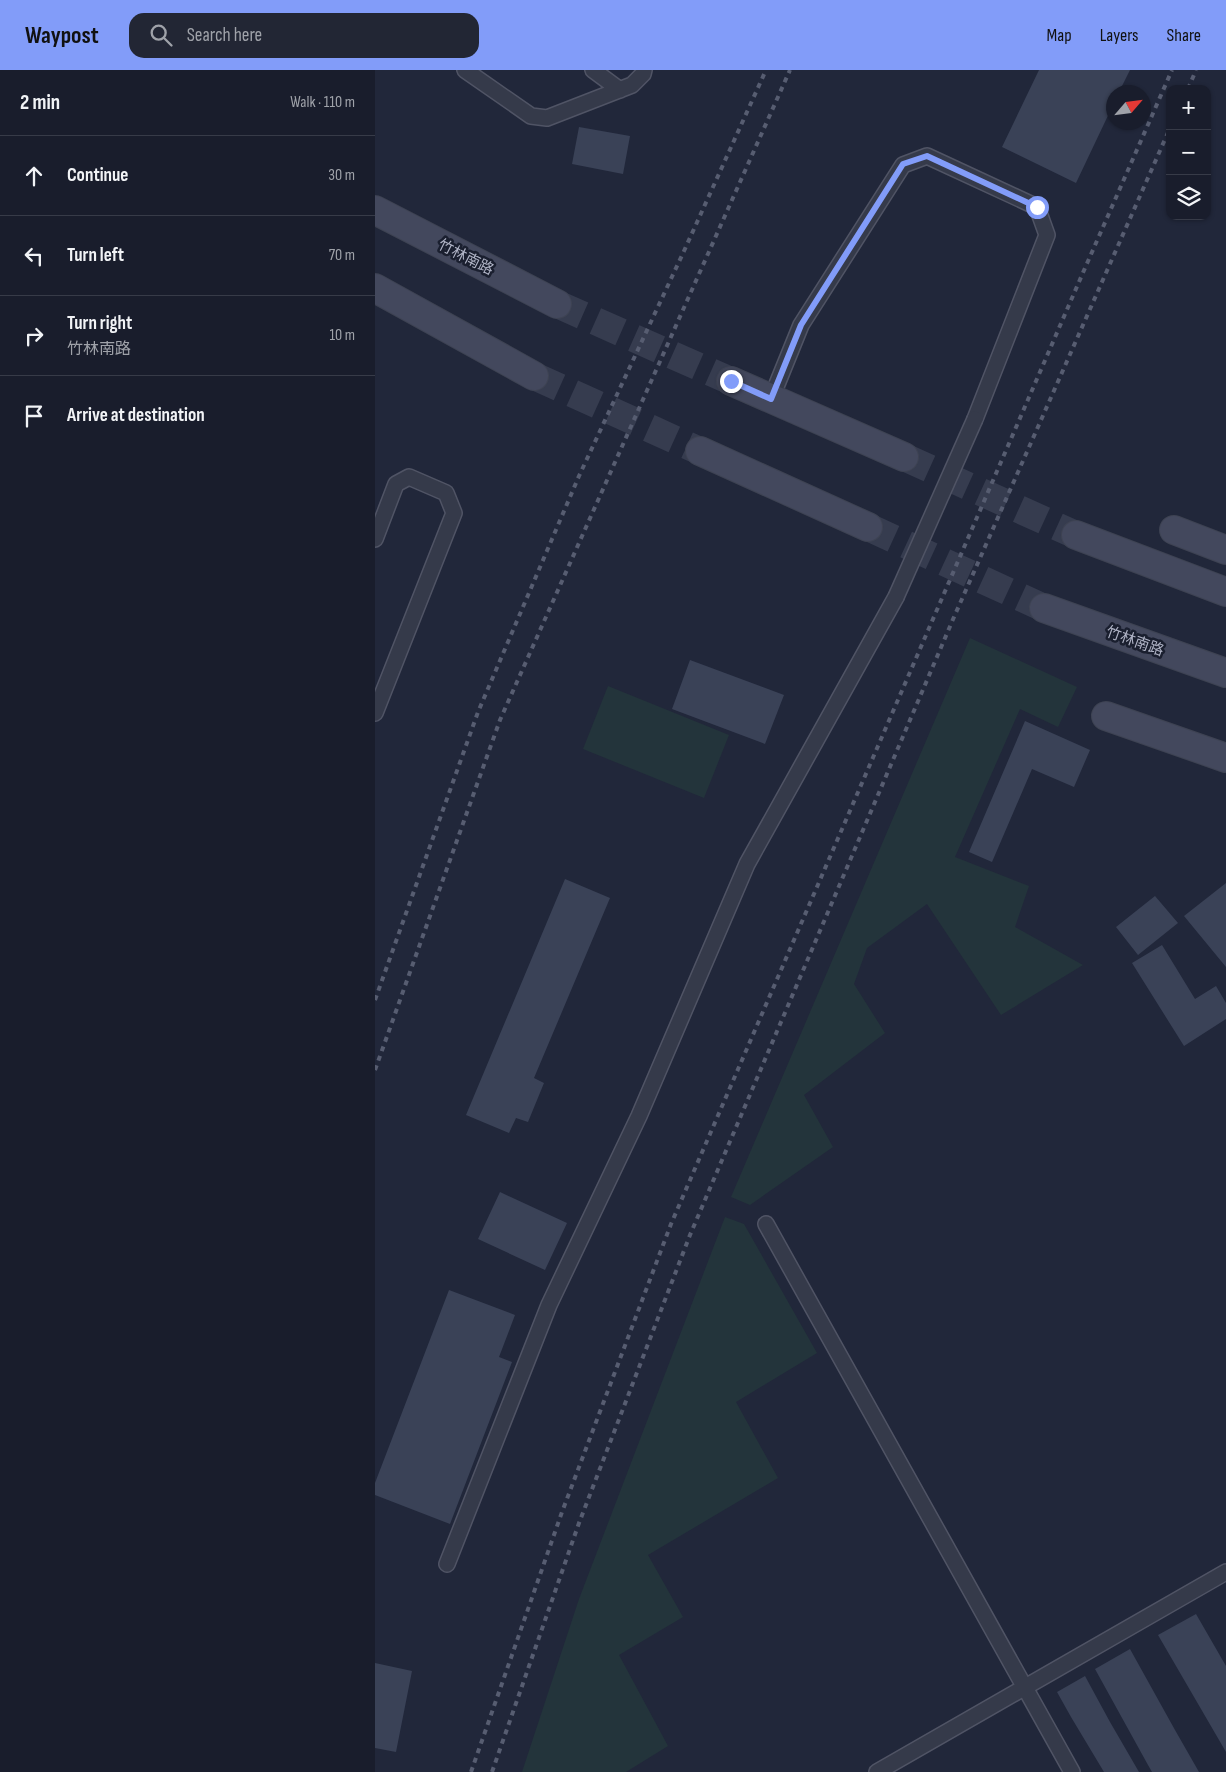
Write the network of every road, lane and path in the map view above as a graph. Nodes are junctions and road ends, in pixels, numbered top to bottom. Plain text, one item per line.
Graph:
1 (465, 70) edge
2 (593, 70) edge
3 (644, 70) edge
4 (620, 90) junction
5 (375, 210) edge
6 (375, 288) edge
7 (557, 304) tunnel mouth
8 (534, 376) tunnel mouth
9 (731, 381) tunnel mouth
10 (771, 399) junction
11 (700, 451) tunnel mouth
12 (904, 458) tunnel mouth
13 (868, 527) tunnel mouth
14 (1174, 530) dead end
15 (1076, 535) tunnel mouth
16 (375, 539) edge
17 (1226, 550) edge
18 (1226, 592) edge
19 (1044, 608) tunnel mouth
20 (1226, 673) edge
21 (375, 714) edge
22 (1106, 716) dead end
23 (1226, 758) edge
24 (766, 1224) dead end
25 (447, 1564) dead end
26 (1226, 1572) edge
27 (1024, 1688) junction
28 (877, 1772) edge
29 (1072, 1772) edge

1 - 4 lane
2 - 4 lane
3 - 4 lane
5 - 7 main road, 竹林南路
6 - 8 main road
9 - 10 main road
10 - 12 main road
10 - 25 lane, bridge
11 - 13 main road
14 - 17 main road
15 - 18 main road
16 - 21 lane
19 - 20 main road, 竹林南路
22 - 23 main road
24 - 27 lane
26 - 27 lane
27 - 28 lane
27 - 29 lane

